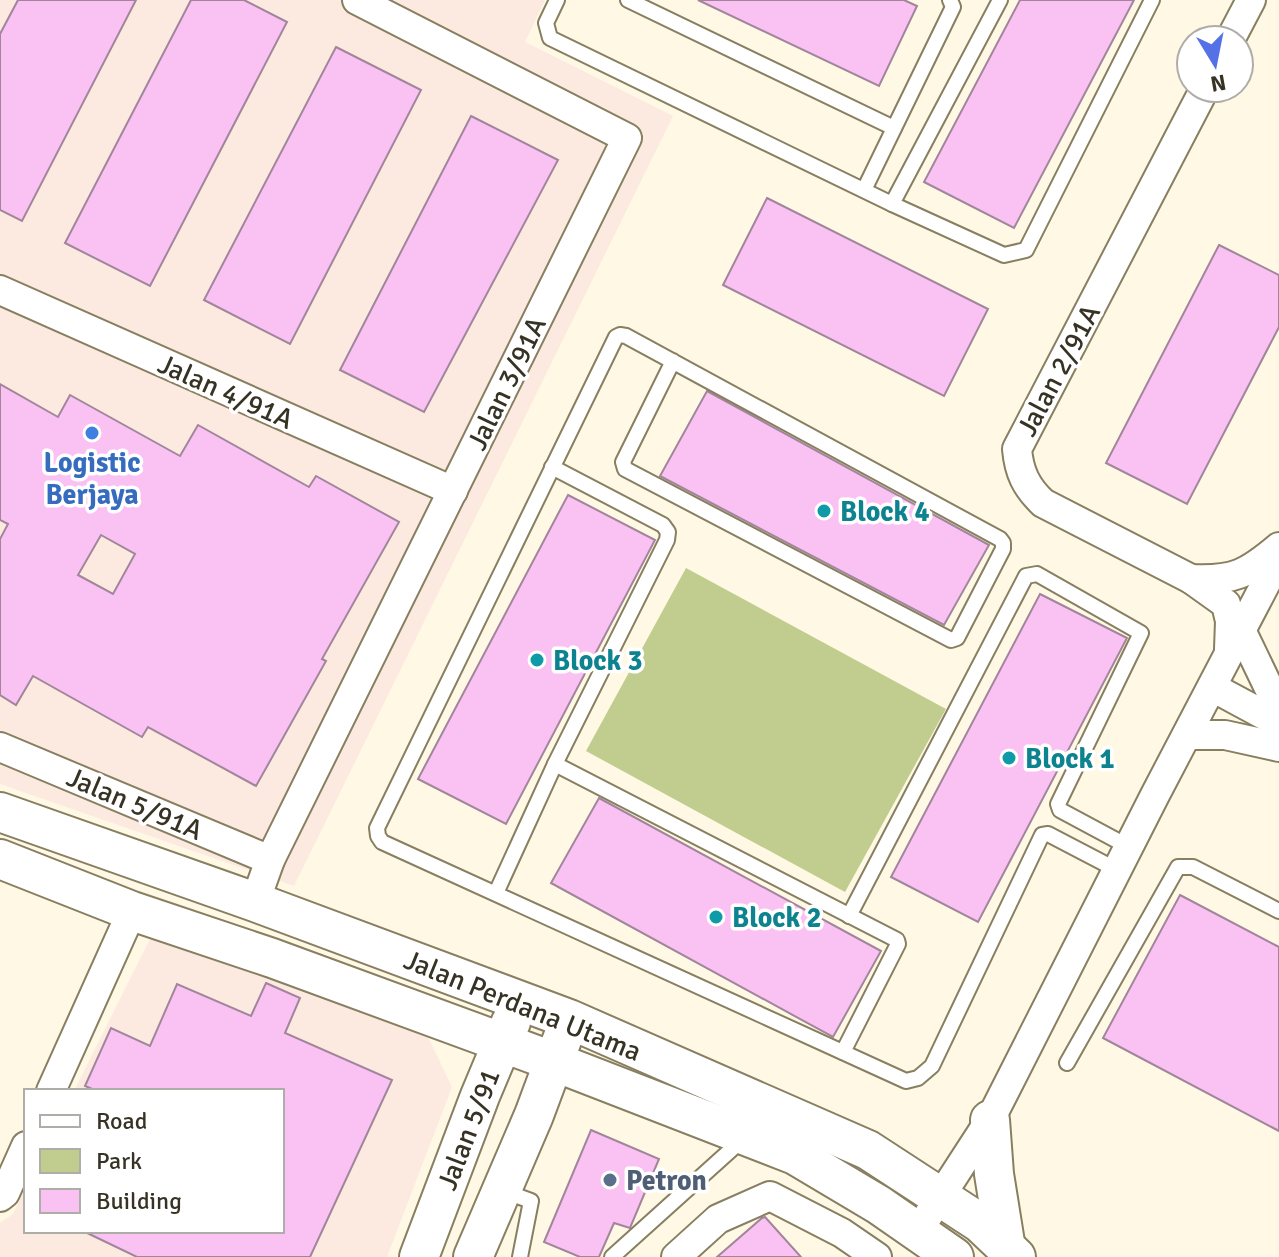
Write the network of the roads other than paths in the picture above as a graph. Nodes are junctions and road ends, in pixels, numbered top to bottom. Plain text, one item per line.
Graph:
1 (357, 0) edge
2 (557, 0) edge
3 (628, 0) edge
4 (950, 0) edge
5 (1000, 0) edge
6 (1152, 0) edge
7 (1251, 0) edge
8 (1238, 24) edge
9 (1197, 104) edge
10 (894, 128) junction
11 (864, 190) junction
12 (892, 204) junction
13 (0, 290) edge
14 (673, 361) junction
15 (552, 467) junction
16 (453, 491) junction
17 (1279, 547) edge
18 (1279, 558) edge
19 (1191, 579) junction
20 (1271, 593) edge
21 (1242, 632) junction
22 (1228, 658) junction
23 (1207, 696) junction
24 (1279, 709) edge
25 (1279, 723) edge
26 (1187, 735) junction
27 (0, 747) edge
28 (1279, 747) edge
29 (555, 764) junction
30 (0, 812) edge
31 (0, 859) edge
32 (1123, 859) junction
33 (270, 860) junction
34 (496, 893) junction
35 (255, 902) junction
36 (132, 911) junction
37 (1279, 911) edge
38 (849, 916) junction
39 (306, 972) junction
40 (520, 1001) junction
41 (569, 1019) junction
42 (453, 1026) junction
43 (502, 1043) junction
44 (843, 1052) junction
45 (555, 1062) junction
46 (1067, 1063) dead end
47 (52, 1089) edge
48 (627, 1089) junction
49 (480, 1096) junction
50 (534, 1115) junction
51 (990, 1120) junction
52 (747, 1136) junction
53 (24, 1150) edge
54 (501, 1190) junction
55 (2, 1193) edge
56 (940, 1196) junction
57 (918, 1231) junction
58 (1011, 1253) edge
59 (419, 1257) edge
60 (473, 1257) edge
61 (520, 1257) edge
62 (612, 1257) edge
63 (676, 1257) edge
64 (877, 1257) edge
65 (954, 1257) edge

1 - 16 street, Jalan 3/91A
2 - 11 lane
3 - 10 lane
4 - 10 lane
5 - 12 lane
6 - 12 lane
7 - 8 street
9 - 19 street, Jalan 2/91A
10 - 11 lane
11 - 12 lane
13 - 16 street, Jalan 4/91A
14 - 14 lane
14 - 15 lane
15 - 29 lane
15 - 34 lane
16 - 33 street, Jalan 3/91A
17 - 19 street, Jalan 2/91A
18 - 20 street
19 - 22 street, Jalan 2/91A
20 - 21 street
21 - 22 street
21 - 24 street
22 - 23 street
23 - 25 street
23 - 26 street
23 - 28 street
26 - 28 street
26 - 32 street
27 - 33 street, Jalan 5/91A
29 - 34 lane
29 - 38 lane
30 - 35 street, Jalan Perdana Utama
31 - 36 street, Jalan Perdana Utama
32 - 38 lane
32 - 44 lane
32 - 51 street
33 - 35 street, Jalan 3/91A
34 - 44 lane
35 - 39 street
35 - 40 street, Jalan Perdana Utama
36 - 39 street, Jalan Perdana Utama
36 - 47 street
37 - 46 lane
38 - 44 lane
39 - 42 street, Jalan Perdana Utama
40 - 41 street, Jalan Perdana Utama
40 - 43 street, Jalan 5/91
41 - 45 street, Jalan 5/91
41 - 56 street, Jalan Perdana Utama
42 - 43 street, Jalan Perdana Utama
42 - 49 street
43 - 45 street, Jalan Perdana Utama
43 - 49 street, Jalan 5/91
45 - 48 street, Jalan Perdana Utama
45 - 50 street, Jalan 5/91
48 - 50 street
48 - 52 street, Jalan Perdana Utama
49 - 59 street, Jalan 5/91
50 - 54 street, Jalan 5/91
51 - 56 street
51 - 58 street
52 - 57 street, Jalan Perdana Utama
52 - 62 lane
53 - 55 street
54 - 60 street, Jalan 5/91
54 - 61 lane
56 - 57 street
56 - 58 street, Jalan Perdana Utama
57 - 65 street, Jalan Perdana Utama
63 - 64 street

